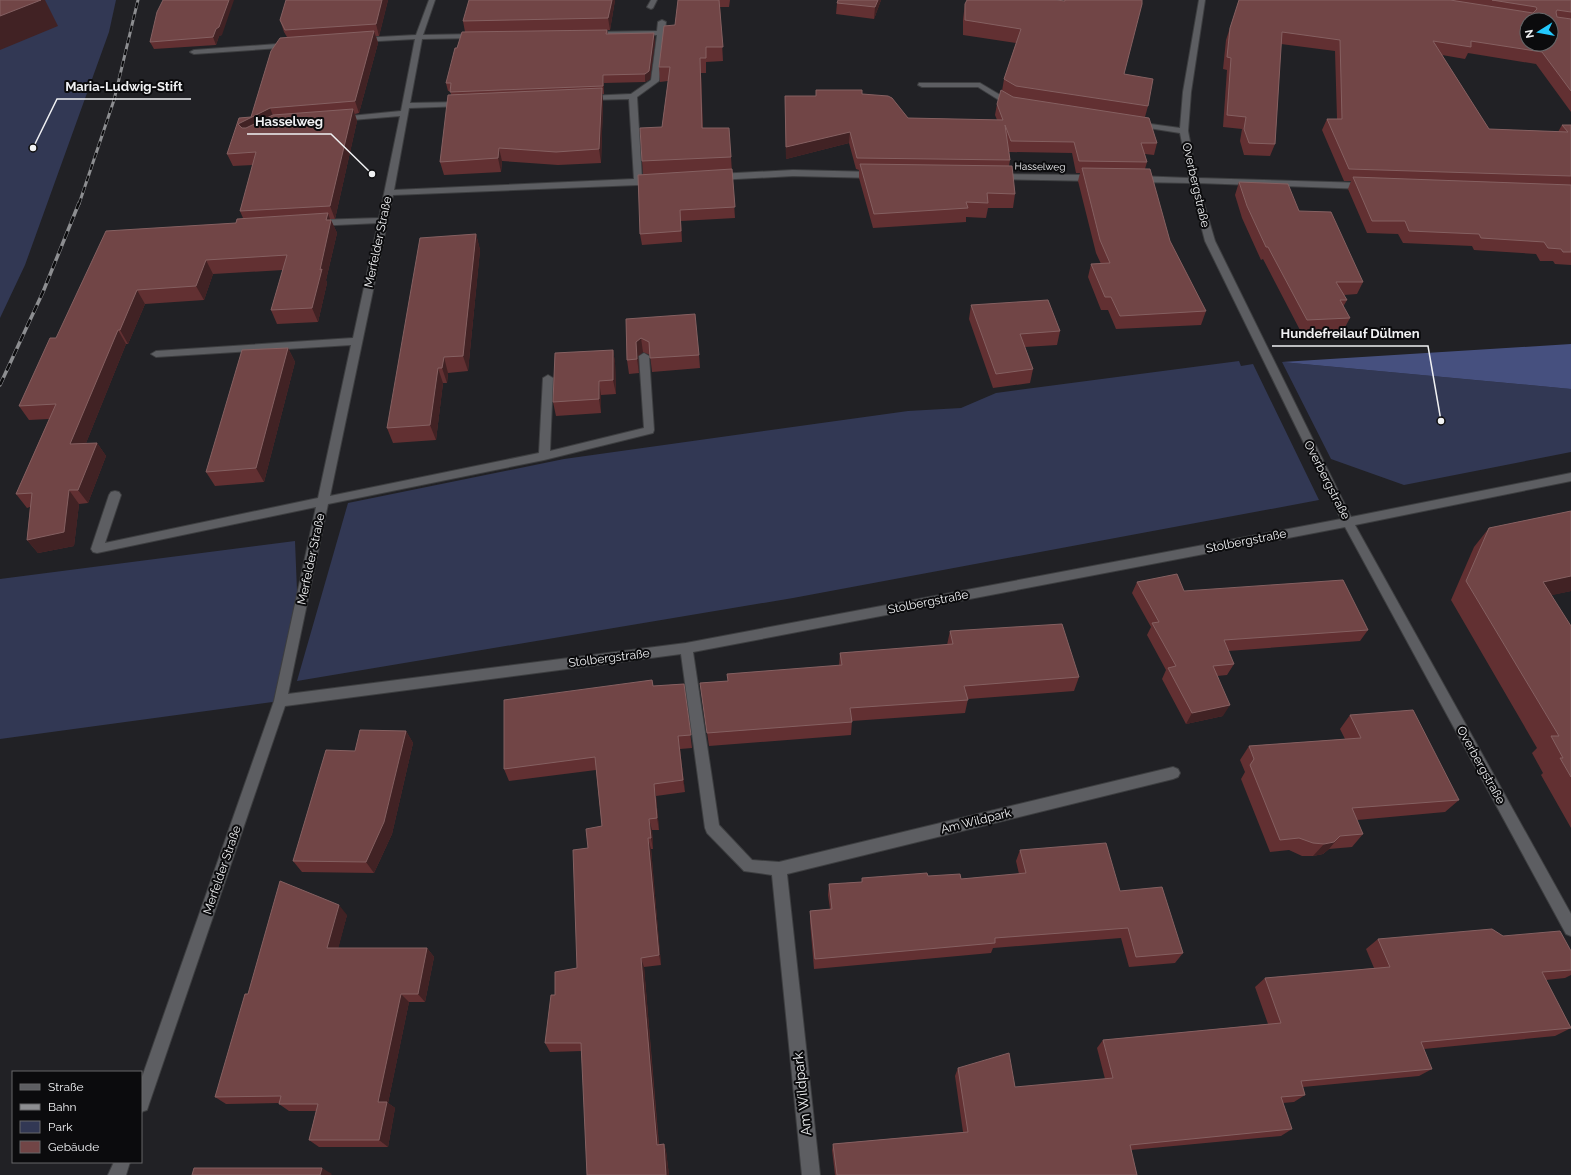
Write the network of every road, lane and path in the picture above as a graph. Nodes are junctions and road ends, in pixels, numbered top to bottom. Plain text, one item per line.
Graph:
1 (432, 0) edge
2 (1202, 0) edge
3 (662, 22) dead end
4 (661, 33) junction
5 (583, 34) edge
6 (419, 36) junction
7 (481, 36) edge
8 (349, 41) edge
9 (303, 44) edge
10 (194, 52) dead end
11 (922, 85) dead end
12 (633, 96) junction
13 (578, 99) edge
14 (468, 103) edge
15 (1019, 106) edge
16 (405, 110) junction
17 (328, 120) edge
18 (1129, 123) edge
19 (1184, 131) junction
20 (886, 175) edge
21 (988, 177) edge
22 (708, 178) edge
23 (1106, 178) edge
24 (1130, 178) edge
25 (1193, 179) junction
26 (661, 181) edge
27 (638, 182) junction
28 (1376, 186) edge
29 (389, 193) junction
30 (383, 220) junction
31 (304, 224) edge
32 (357, 341) junction
33 (156, 354) dead end
34 (644, 356) edge
35 (548, 378) dead end
36 (544, 456) junction
37 (1571, 477) edge
38 (115, 495) dead end
39 (324, 501) junction
40 (1348, 522) junction
41 (686, 648) junction
42 (280, 701) junction
43 (1173, 773) dead end
44 (779, 869) junction
45 (1571, 929) edge
46 (142, 1101) edge
47 (122, 1163) edge
48 (117, 1175) edge
49 (811, 1175) edge

1 - 6 street, Merfelder Straße
2 - 19 street, Overbergstraße
3 - 4 street
4 - 5 street
4 - 12 street
6 - 7 street
6 - 8 street
6 - 16 street, Merfelder Straße
9 - 10 street
11 - 15 street
12 - 13 street
12 - 27 street
14 - 16 street
16 - 17 street
16 - 29 street, Merfelder Straße
18 - 19 street
19 - 25 street, Overbergstraße
20 - 22 street
21 - 23 street, Hasselweg
24 - 25 street
25 - 28 street
25 - 40 street, Overbergstraße
26 - 27 street
27 - 29 street
29 - 30 street, Merfelder Straße
30 - 31 street
30 - 32 street, Merfelder Straße
32 - 33 street
32 - 39 street, Merfelder Straße
34 - 36 street
35 - 36 street
36 - 39 street
37 - 40 street, Stolbergstraße
38 - 39 street
39 - 42 street, Merfelder Straße
40 - 41 street, Stolbergstraße
40 - 45 street, Overbergstraße
41 - 42 street, Stolbergstraße
41 - 44 street, Am Wildpark
42 - 46 street, Merfelder Straße
43 - 44 street, Am Wildpark
44 - 49 street, Am Wildpark
47 - 48 street

